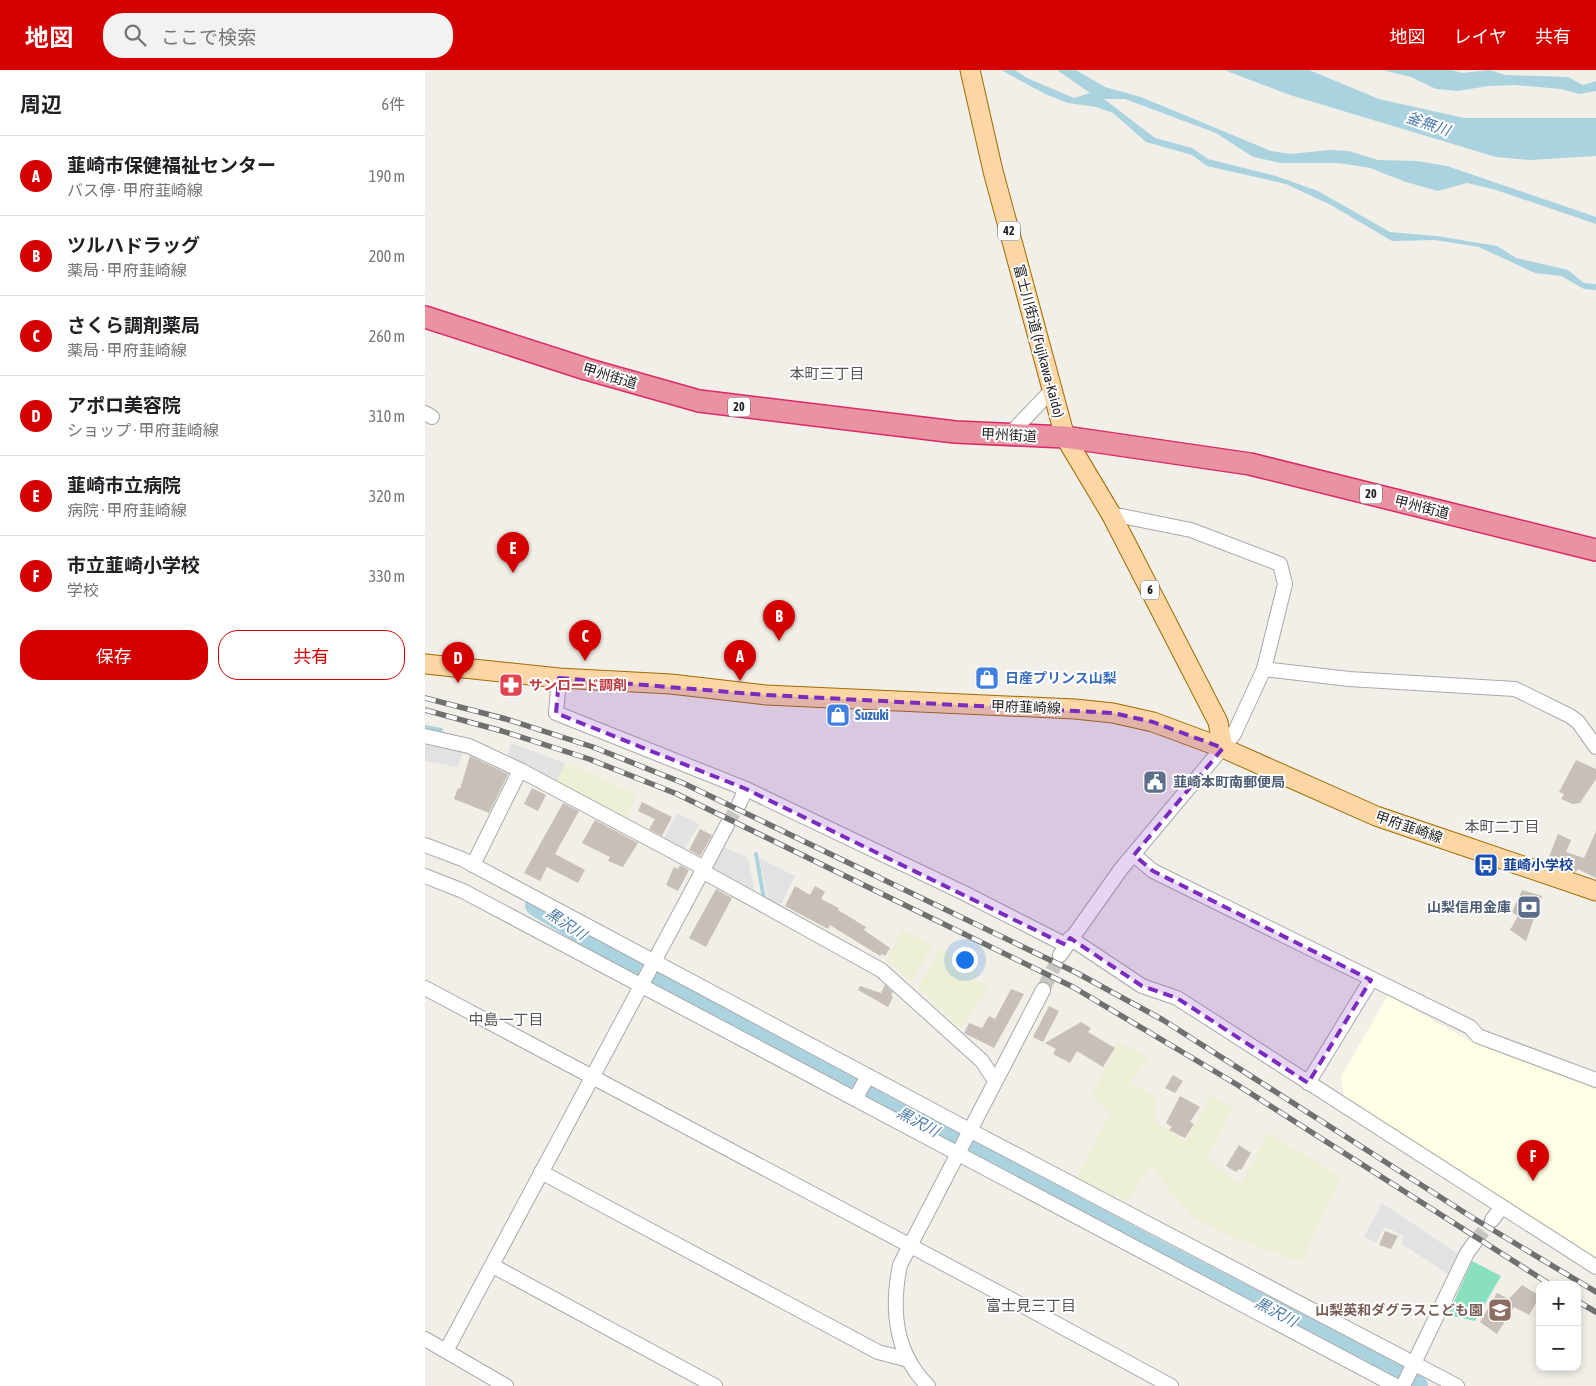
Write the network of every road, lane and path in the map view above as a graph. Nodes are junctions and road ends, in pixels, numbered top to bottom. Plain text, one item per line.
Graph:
1 (970, 70) edge
2 (425, 317) edge
3 (1052, 390) junction
4 (1008, 436) junction
5 (1065, 437) junction
6 (1111, 514) junction
7 (1596, 550) edge
8 (429, 668) edge
9 (1264, 669) junction
10 (559, 678) junction
11 (425, 736) edge
12 (1596, 747) edge
13 (1223, 748) junction
14 (520, 770) junction
15 (746, 789) junction
16 (739, 804) tunnel mouth
17 (727, 825) tunnel mouth
18 (425, 845) edge
19 (1134, 854) junction
20 (473, 865) junction
21 (703, 869) junction
22 (425, 876) edge
23 (1596, 891) edge
24 (1065, 946) junction
25 (654, 960) junction
26 (1371, 980) junction
27 (640, 986) junction
28 (425, 988) edge
29 (1043, 990) tunnel mouth
30 (868, 1076) junction
31 (592, 1077) junction
32 (1596, 1080) edge
33 (995, 1081) junction
34 (1308, 1083) junction
35 (855, 1100) junction
36 (969, 1130) junction
37 (957, 1153) junction
38 (541, 1172) junction
39 (1502, 1207) junction
40 (1492, 1220) tunnel mouth
41 (1475, 1242) tunnel mouth
42 (909, 1245) junction
43 (493, 1266) junction
44 (1596, 1267) edge
45 (425, 1339) edge
46 (446, 1351) junction
47 (909, 1360) junction
48 (1415, 1363) junction
49 (506, 1386) edge
50 (715, 1386) edge
51 (928, 1386) edge
52 (1171, 1386) edge
53 (1395, 1386) edge
54 (1403, 1386) edge
55 (1457, 1386) edge

1 - 3 main road, 富士川街道 (Fujikawa-Kaido) / 42
2 - 4 highway, 甲州街道 / 20
3 - 4 street
3 - 5 main road, 富士川街道 (Fujikawa-Kaido) / 42
4 - 5 highway, 甲州街道 / 20
5 - 6 main road, 6
5 - 7 highway, 甲州街道 / 20
6 - 9 street
6 - 13 main road, 6
8 - 10 main road, 甲府韮崎線
9 - 12 street
9 - 13 street
10 - 13 main road, 甲府韮崎線
10 - 15 street
11 - 14 street
13 - 19 street
13 - 23 main road, 甲府韮崎線
14 - 20 street
14 - 21 street
15 - 16 street
15 - 24 street
17 - 21 street
18 - 20 street
19 - 24 street
19 - 26 street
20 - 25 street
21 - 25 street
21 - 33 street
22 - 27 street
24 - 34 street
25 - 27 street
25 - 30 street
26 - 32 street
26 - 34 street
27 - 31 street
27 - 35 street
28 - 31 street
29 - 33 street
30 - 35 street
30 - 36 street
31 - 38 street
31 - 42 street
33 - 36 street
34 - 39 street
35 - 37 street
36 - 37 street
36 - 48 street
37 - 42 street
37 - 53 street
38 - 43 street
38 - 47 street
39 - 40 street
39 - 44 street
41 - 48 street
42 - 47 street
42 - 52 street
43 - 46 street
43 - 50 street
45 - 46 street
46 - 49 street
47 - 51 street
48 - 54 street
48 - 55 street

